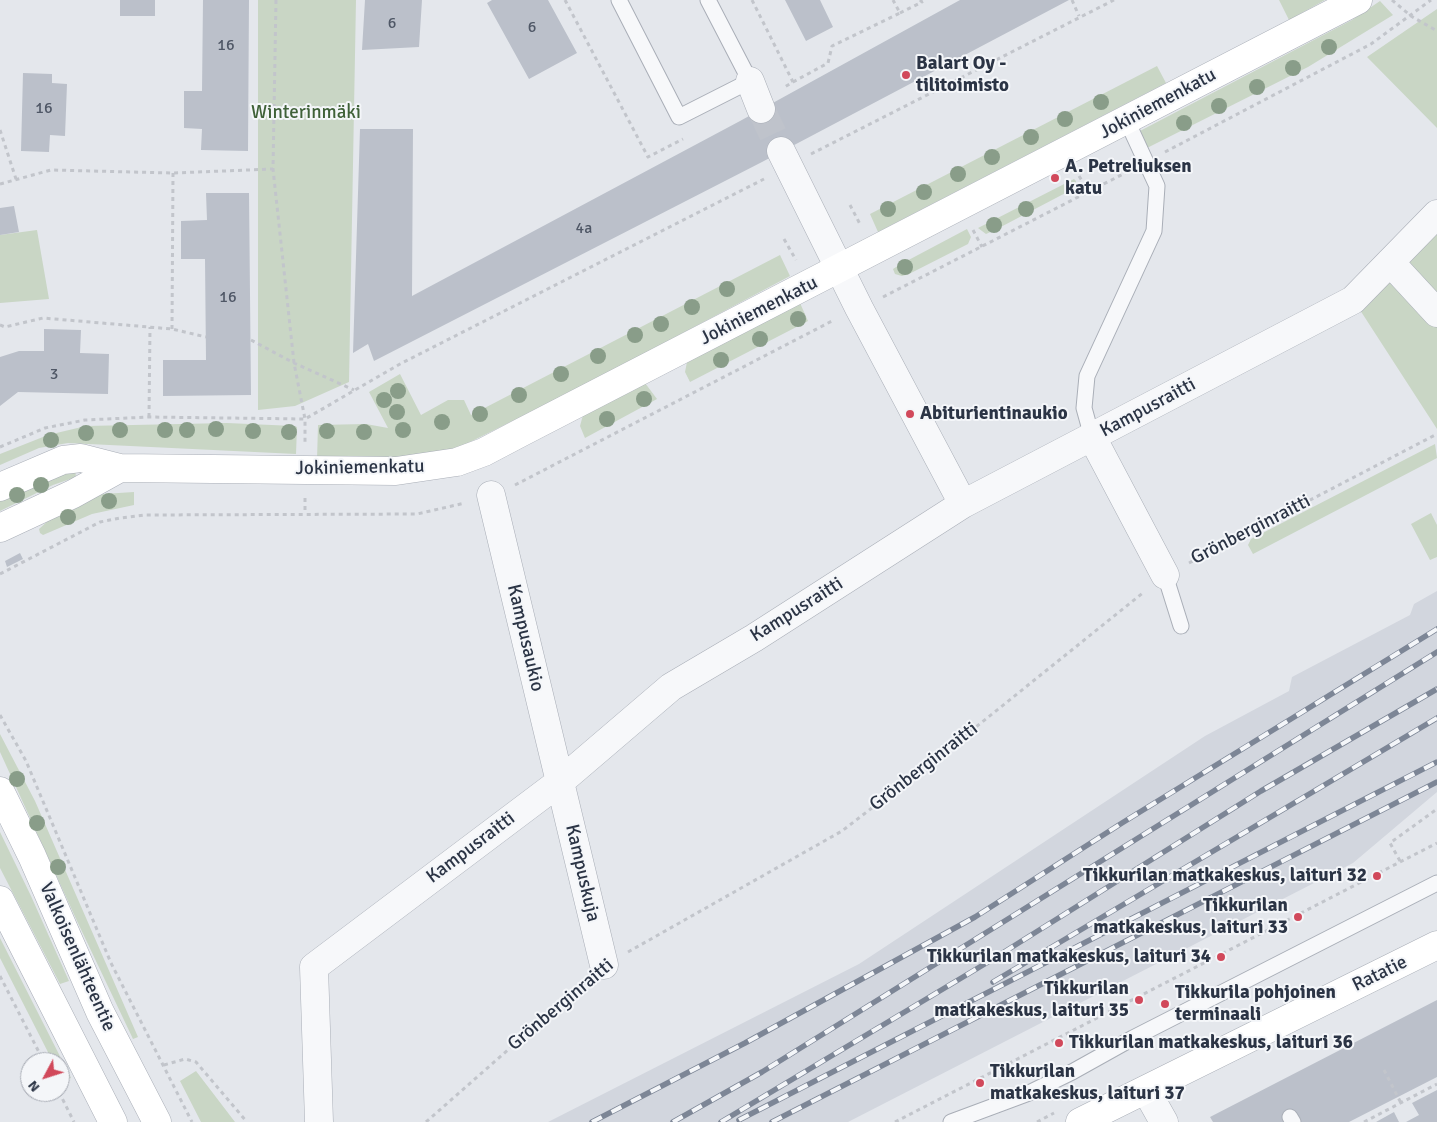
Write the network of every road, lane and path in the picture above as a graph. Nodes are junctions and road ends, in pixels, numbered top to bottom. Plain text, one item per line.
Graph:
1 (276, 0) edge
2 (566, 0) edge
3 (619, 0) edge
4 (708, 0) edge
5 (752, 0) edge
6 (892, 0) edge
7 (926, 0) edge
8 (1072, 0) edge
9 (1114, 0) edge
10 (1358, 0) edge
11 (1392, 0) edge
12 (1430, 0) edge
13 (921, 1) edge
14 (900, 13) junction
15 (1079, 16) junction
16 (1411, 16) junction
17 (1437, 31) edge
18 (750, 82) junction
19 (793, 82) junction
20 (769, 100) joint
21 (1127, 120) junction
22 (0, 130) edge
23 (691, 135) dead end
24 (784, 159) junction
25 (1147, 162) junction
26 (273, 169) junction
27 (173, 173) junction
28 (1079, 176) dead end
29 (16, 179) junction
30 (0, 184) edge
31 (1089, 192) junction
32 (850, 205) dead end
33 (1437, 214) edge
34 (969, 222) dead end
35 (863, 231) dead end
36 (784, 239) dead end
37 (982, 247) junction
38 (1390, 262) junction
39 (799, 266) dead end
40 (840, 269) junction
41 (860, 308) junction
42 (1437, 313) edge
43 (0, 325) edge
44 (150, 327) junction
45 (172, 329) junction
46 (206, 337) dead end
47 (250, 340) dead end
48 (294, 364) junction
49 (355, 390) junction
50 (149, 417) junction
51 (306, 418) junction
52 (1437, 434) edge
53 (1092, 437) junction
54 (0, 447) edge
55 (120, 468) junction
56 (0, 487) edge
57 (492, 495) dead end
58 (963, 504) junction
59 (0, 528) edge
60 (1165, 575) junction
61 (1181, 626) dead end
62 (0, 715) edge
63 (561, 781) junction
64 (0, 791) edge
65 (1437, 809) edge
66 (1437, 843) edge
67 (1400, 862) junction
68 (1437, 883) edge
69 (0, 900) edge
70 (1437, 945) edge
71 (604, 965) junction
72 (0, 976) edge
73 (39, 1052) edge
74 (164, 1065) junction
75 (1384, 1070) dead end
76 (1437, 1084) edge
77 (1146, 1090) junction
78 (64, 1102) edge
79 (1401, 1103) junction
80 (74, 1122) edge
81 (113, 1122) edge
82 (157, 1122) edge
83 (192, 1122) edge
84 (247, 1122) edge
85 (319, 1122) edge
86 (426, 1122) edge
87 (895, 1122) edge
88 (951, 1122) edge
89 (1080, 1122) edge
90 (1164, 1122) edge
91 (1364, 1122) edge

1 - 26 path
2 - 23 path
3 - 18 lane
4 - 18 lane
5 - 19 path
6 - 14 path
7 - 13 path
8 - 15 path
9 - 15 path
10 - 21 main road, Jokiniemenkatu
11 - 16 path
12 - 16 path
13 - 14 path
14 - 19 path
15 - 24 path
16 - 17 path
16 - 25 path
18 - 20 street
19 - 20 path
21 - 25 lane
21 - 40 main road, Jokiniemenkatu
22 - 29 path
24 - 40 street
24 - 49 path
25 - 31 path
25 - 53 lane
26 - 27 path
26 - 48 path
27 - 29 path
27 - 45 path
28 - 31 path
29 - 30 path
31 - 37 path
32 - 35 path
33 - 38 street, Kampusraitti
34 - 37 path
36 - 39 path
37 - 41 path
38 - 42 street
38 - 53 street, Kampusraitti
40 - 41 street
40 - 55 main road, Jokiniemenkatu
41 - 58 street
43 - 44 path
44 - 45 path
44 - 50 path
45 - 46 path
47 - 48 path
48 - 49 path
48 - 51 path
49 - 51 path
50 - 51 path
50 - 54 path
52 - 60 path, Grönberginraitti
53 - 58 street, Kampusraitti
53 - 60 street
55 - 56 main road, Jokiniemenkatu
55 - 59 main road, Jokiniemenkatu
57 - 63 street, Kampusaukio
58 - 63 street, Kampusraitti
60 - 61 lane
60 - 71 path, Grönberginraitti
62 - 74 path
63 - 71 street, Kampuskuja
63 - 85 street, Kampusraitti
64 - 82 main road, Valkoisenlähteentie
65 - 67 path
66 - 67 path
67 - 87 path
68 - 88 lane
69 - 81 main road, Valkoisenlähteentie
70 - 77 main road, Ratatie
71 - 86 path, Grönberginraitti
72 - 73 path
74 - 83 path
74 - 84 path
75 - 79 path
76 - 79 path
77 - 89 main road, Ratatie
77 - 90 street
78 - 80 path
79 - 91 path

